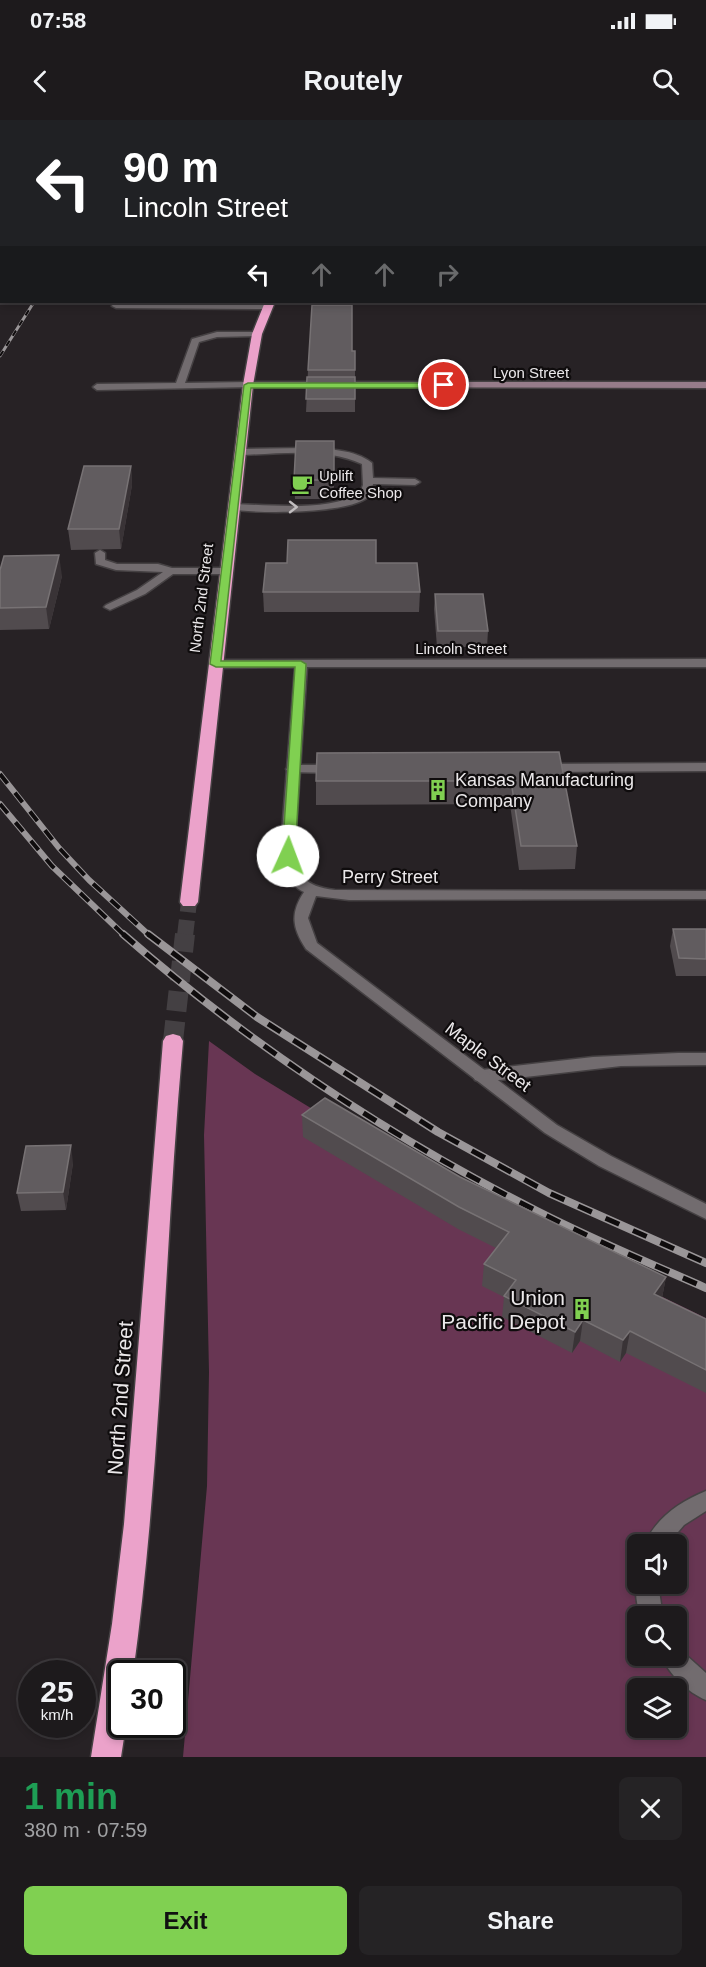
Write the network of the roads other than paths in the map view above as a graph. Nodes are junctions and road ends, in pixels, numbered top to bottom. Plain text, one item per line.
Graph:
1 (118, 303) edge
2 (203, 303) edge
3 (268, 304) edge
4 (257, 334) junction
5 (248, 385) junction
6 (706, 385) edge
7 (180, 386) junction
8 (97, 387) dead end
9 (240, 452) junction
10 (367, 481) junction
11 (415, 482) dead end
12 (234, 507) junction
13 (100, 553) dead end
14 (171, 571) junction
15 (227, 571) junction
16 (110, 607) dead end
17 (706, 663) edge
18 (216, 664) junction
19 (301, 664) junction
20 (706, 767) edge
21 (526, 768) edge
22 (293, 769) junction
23 (351, 769) edge
24 (312, 891) junction
25 (706, 895) edge
26 (189, 902) tunnel mouth
27 (172, 1041) tunnel mouth
28 (706, 1059) edge
29 (481, 1076) junction
30 (706, 1212) edge
31 (706, 1501) edge
32 (662, 1534) edge
33 (680, 1666) edge
34 (706, 1688) edge
35 (106, 1757) edge

1 - 2 street
2 - 3 street
3 - 4 highway, North 2nd Street
4 - 5 highway, North 2nd Street
4 - 7 street
5 - 6 street, Lyon Street
5 - 7 street
5 - 9 highway, North 2nd Street
7 - 8 street
9 - 10 street
9 - 12 highway, North 2nd Street
10 - 11 street
12 -> 10 street
12 - 15 highway, North 2nd Street
13 - 14 street
14 - 15 street
14 - 16 street
15 - 18 highway, North 2nd Street
17 - 19 street, Lincoln Street
18 - 19 street, Lincoln Street
18 - 26 highway, North 2nd Street
19 - 22 street
20 - 21 street
22 - 23 street
22 - 24 street
24 - 25 street, Perry Street
24 - 29 street, Maple Street
27 - 35 highway, North 2nd Street
28 - 29 street
29 - 30 street, Maple Street
31 - 32 street
33 - 34 street

